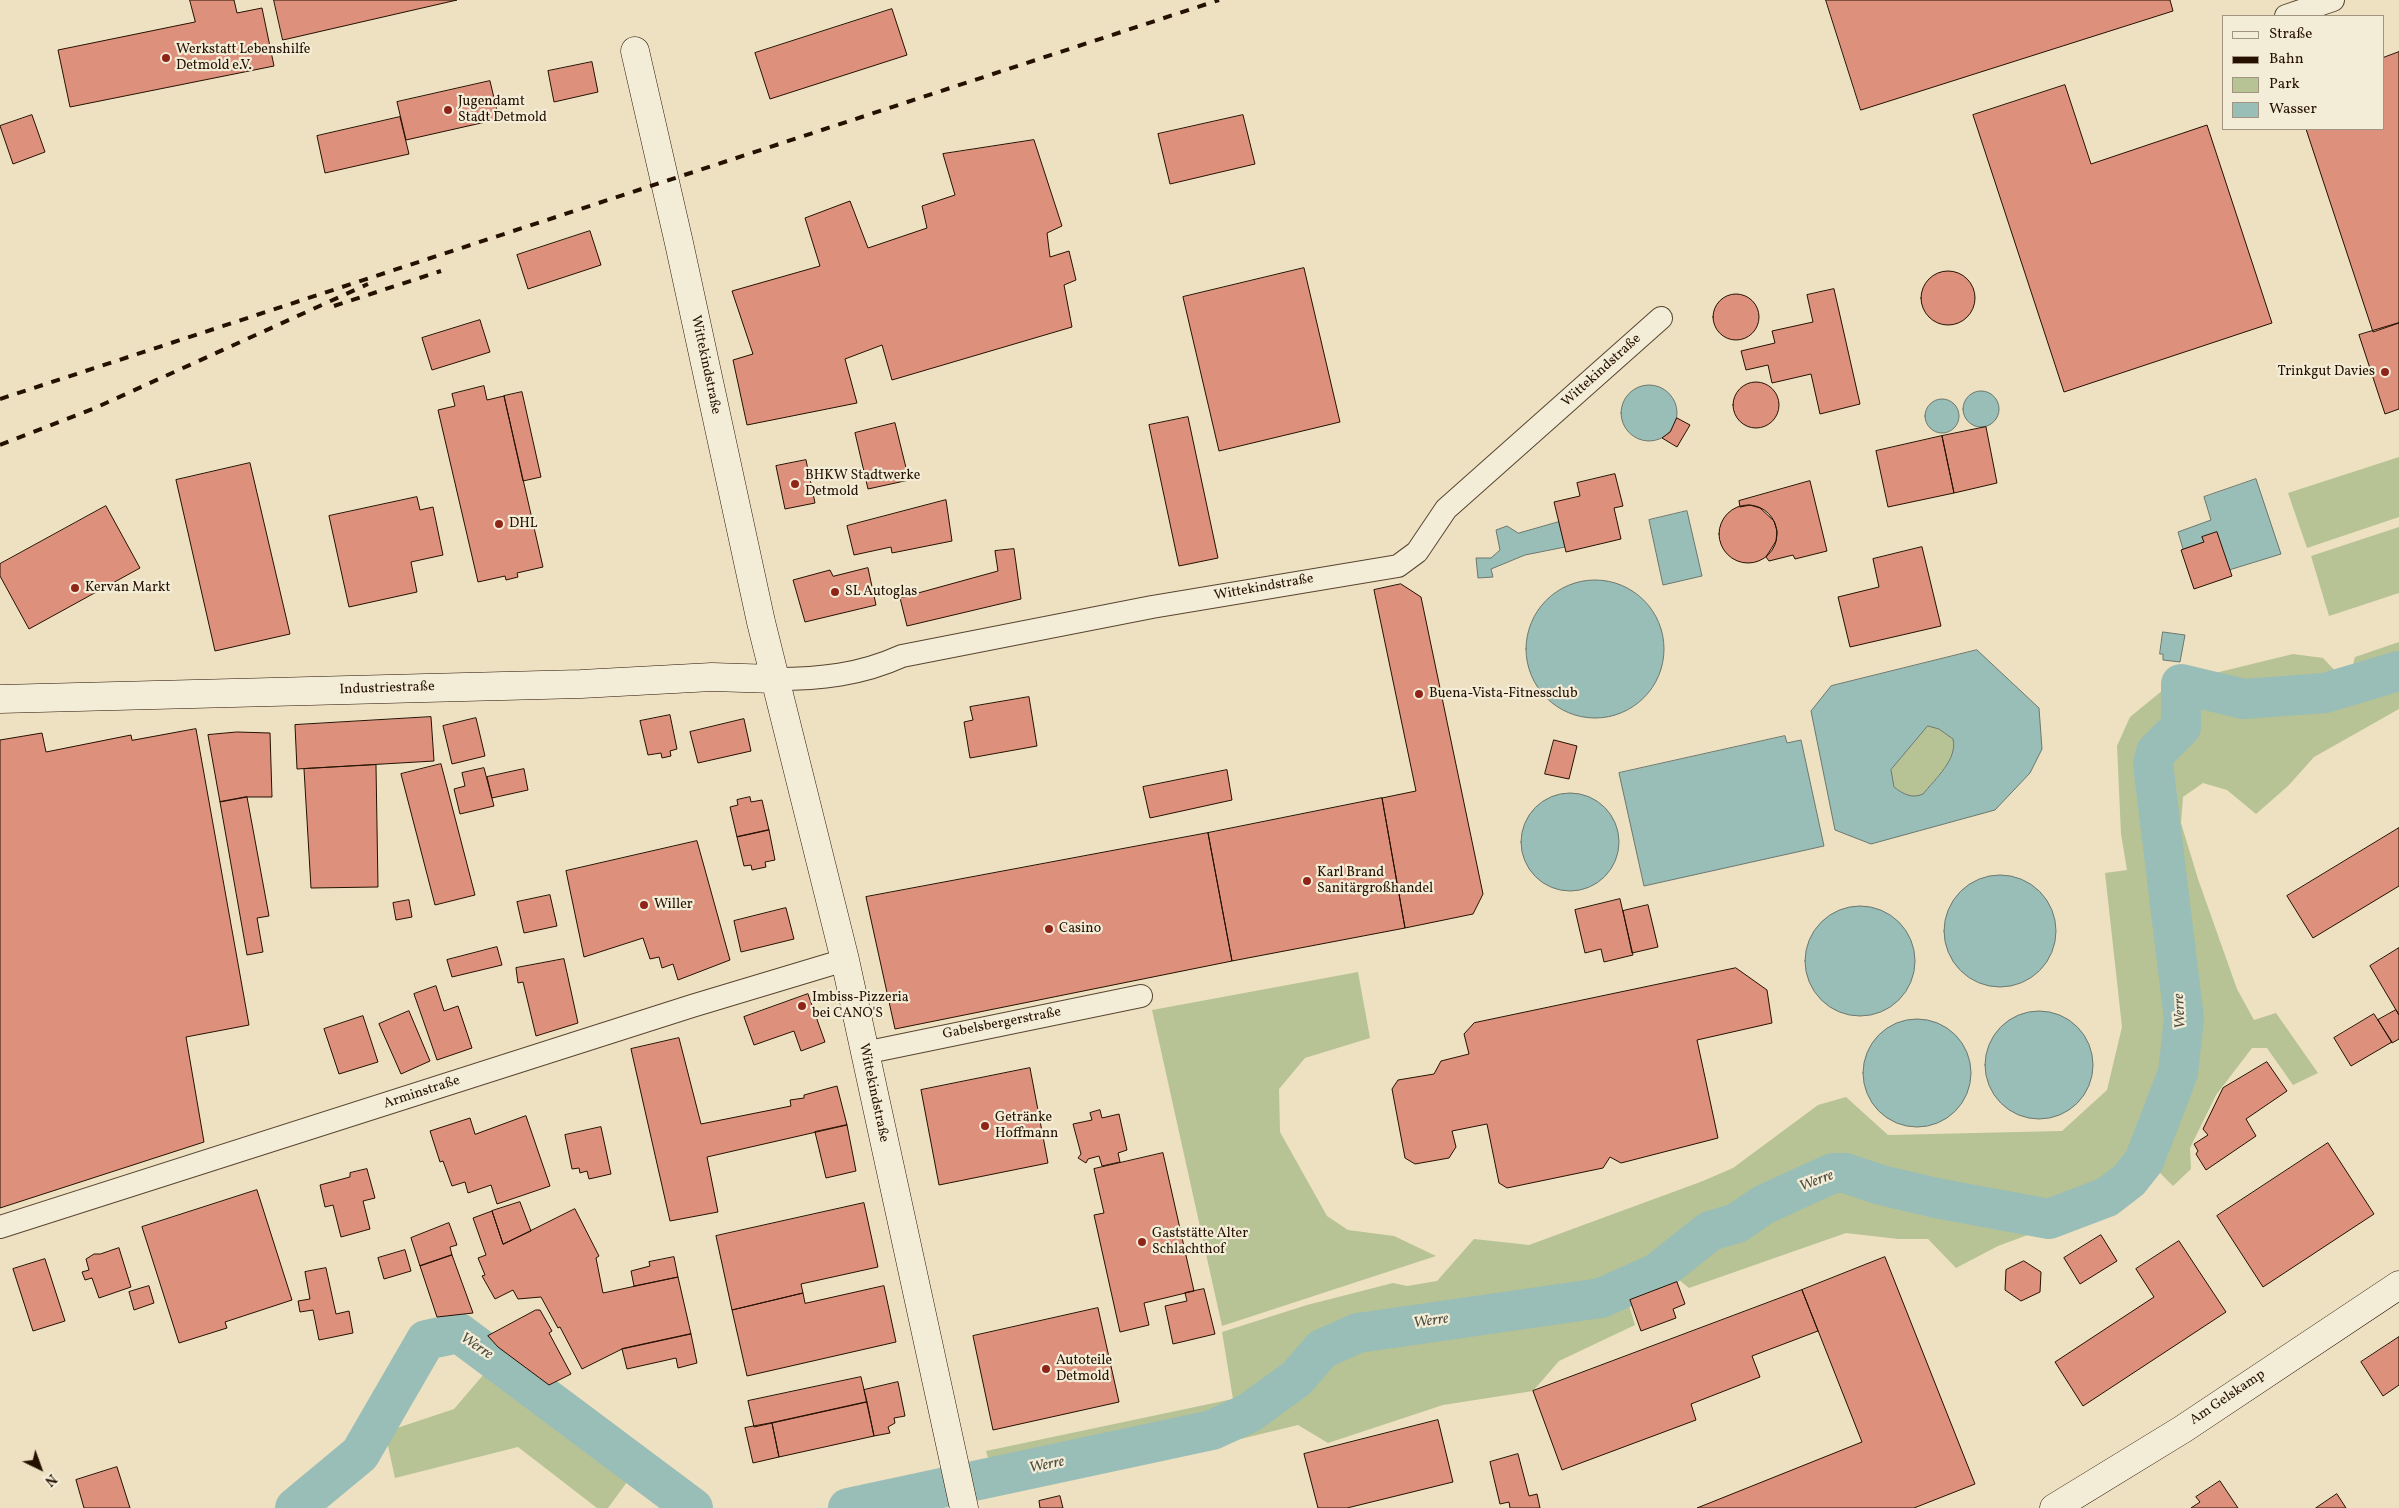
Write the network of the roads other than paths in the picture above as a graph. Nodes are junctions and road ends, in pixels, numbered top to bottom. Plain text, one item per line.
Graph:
1 (2333, 0) edge
2 (2289, 15) edge
3 (634, 51) dead end
4 (1661, 318) dead end
5 (775, 679) junction
6 (0, 699) edge
7 (845, 960) junction
8 (1141, 996) dead end
9 (864, 1053) junction
10 (0, 1228) edge
11 (2399, 1285) edge
12 (964, 1508) edge
13 (2054, 1508) edge

1 - 2 street
3 - 5 street, Wittekindstraße
4 - 5 street, Wittekindstraße
5 - 6 street, Industriestraße
5 - 7 street, Wittekindstraße
7 - 9 street, Wittekindstraße
7 - 10 street, Arminstraße
8 - 9 street, Gabelsbergerstraße
9 - 12 street, Wittekindstraße
11 - 13 street, Am Gelskamp

